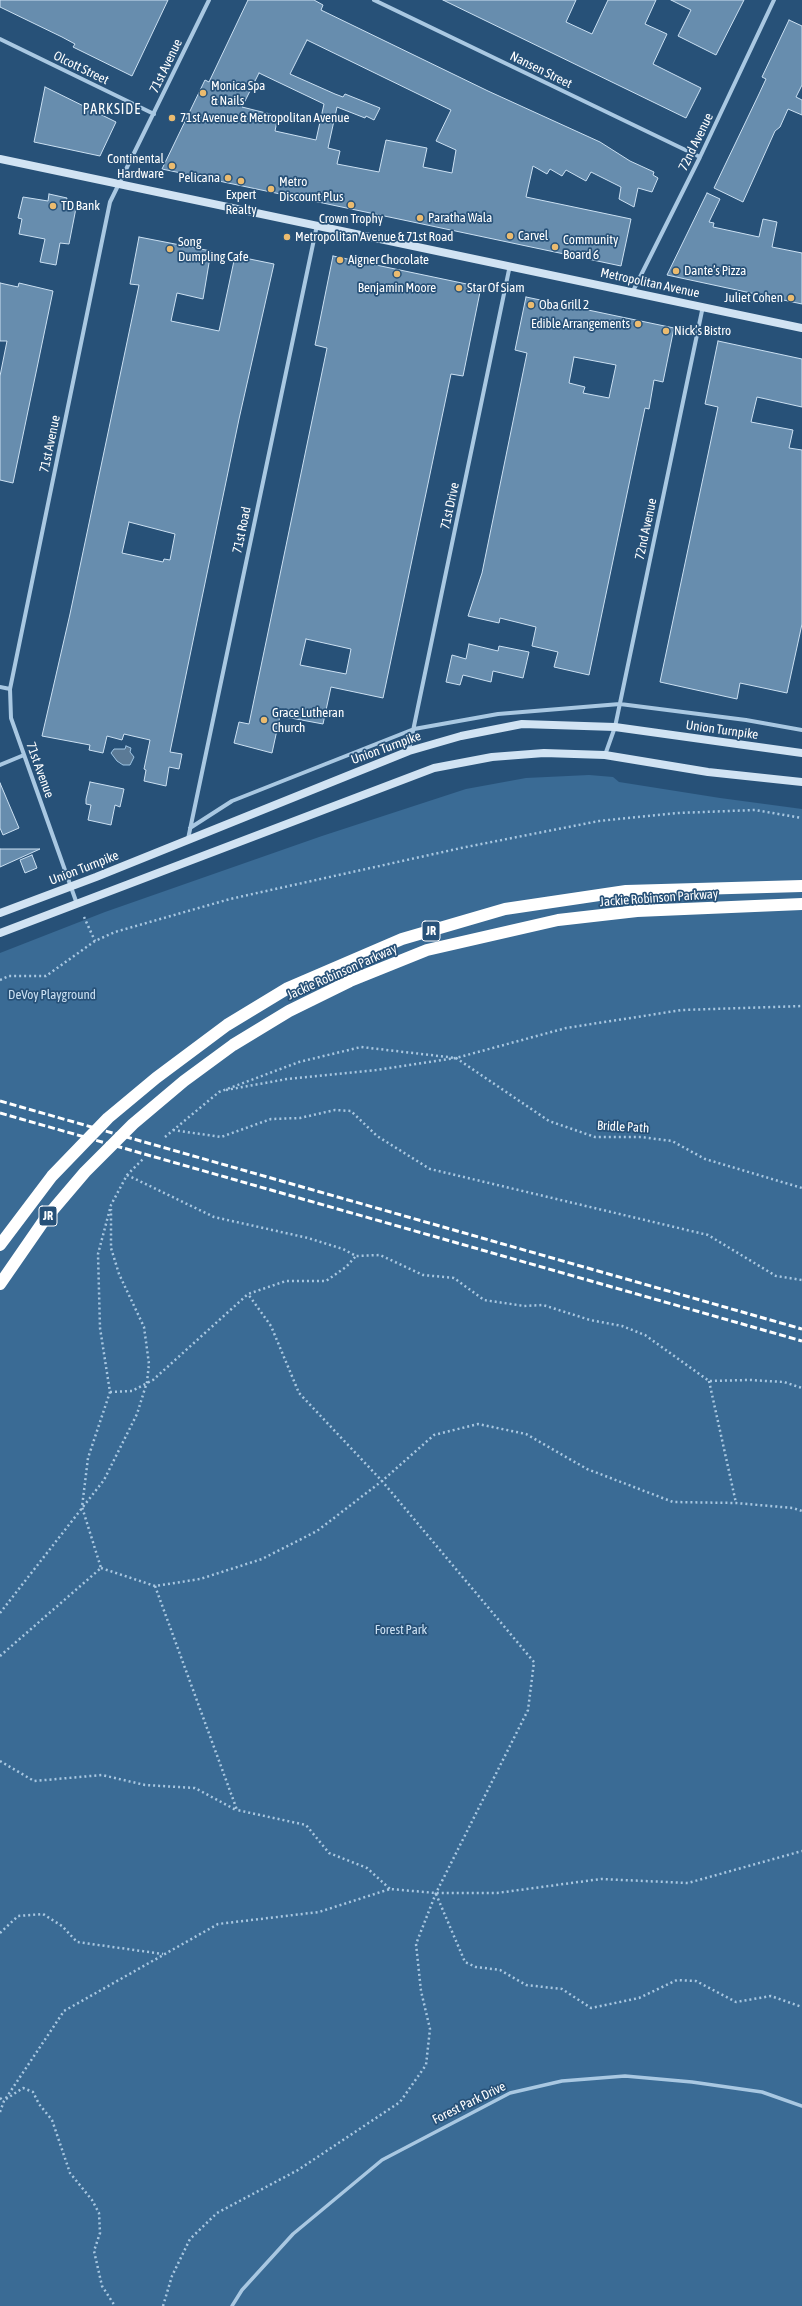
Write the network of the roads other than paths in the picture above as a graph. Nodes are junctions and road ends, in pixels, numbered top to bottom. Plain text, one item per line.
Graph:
1 (209, 0) edge
2 (374, 0) edge
3 (774, 0) edge
4 (0, 39) edge
5 (154, 114) junction
6 (700, 157) junction
7 (0, 159) edge
8 (119, 184) junction
9 (317, 225) junction
10 (510, 265) junction
11 (633, 292) junction
12 (703, 306) junction
13 (802, 328) edge
14 (0, 687) edge
15 (10, 689) junction
16 (620, 704) junction
17 (615, 727) junction
18 (414, 729) junction
19 (802, 730) edge
20 (409, 751) junction
21 (802, 753) edge
22 (24, 755) junction
23 (605, 755) junction
24 (0, 765) edge
25 (802, 782) edge
26 (190, 828) junction
27 (188, 839) junction
28 (802, 886) edge
29 (72, 887) junction
30 (77, 904) junction
31 (802, 904) edge
32 (0, 913) edge
33 (0, 933) edge
34 (0, 1245) edge
35 (0, 1284) edge
36 (802, 2106) edge
37 (232, 2306) edge

1 - 5 street, 71st Avenue
2 - 6 street, Nansen Street
3 - 6 street, 72nd Avenue
4 - 5 street, Olcott Street
5 - 8 street, 71st Avenue
6 - 11 street, 72nd Avenue
7 - 8 main road, Metropolitan Avenue
8 - 9 main road, Metropolitan Avenue
8 - 15 street, 71st Avenue
9 - 10 main road, Metropolitan Avenue
9 - 26 street, 71st Road
10 - 11 main road, Metropolitan Avenue
10 - 18 street, 71st Drive
11 - 12 main road, Metropolitan Avenue
12 - 13 main road, Metropolitan Avenue
12 - 16 street, 72nd Avenue
14 - 15 street
15 - 22 street, 71st Avenue
16 - 17 street, 72nd Avenue
16 - 18 street, Union Turnpike
16 - 19 street, Union Turnpike
17 - 20 main road, Union Turnpike
17 - 21 main road, Union Turnpike
17 - 23 street, 72nd Avenue
18 - 20 street, 71st Drive
18 - 26 street, Union Turnpike
20 - 27 main road, Union Turnpike
22 - 24 street
22 - 29 street, 71st Avenue
23 - 25 main road
23 - 30 main road
26 - 27 street, 71st Road
27 - 29 main road, Union Turnpike
28 - 34 highway, Jackie Robinson Parkway / JR
29 - 30 street, 71st Avenue
29 - 32 main road, Union Turnpike
30 - 33 main road
31 - 35 highway, Jackie Robinson Parkway / JR
36 - 37 street, Forest Park Drive

